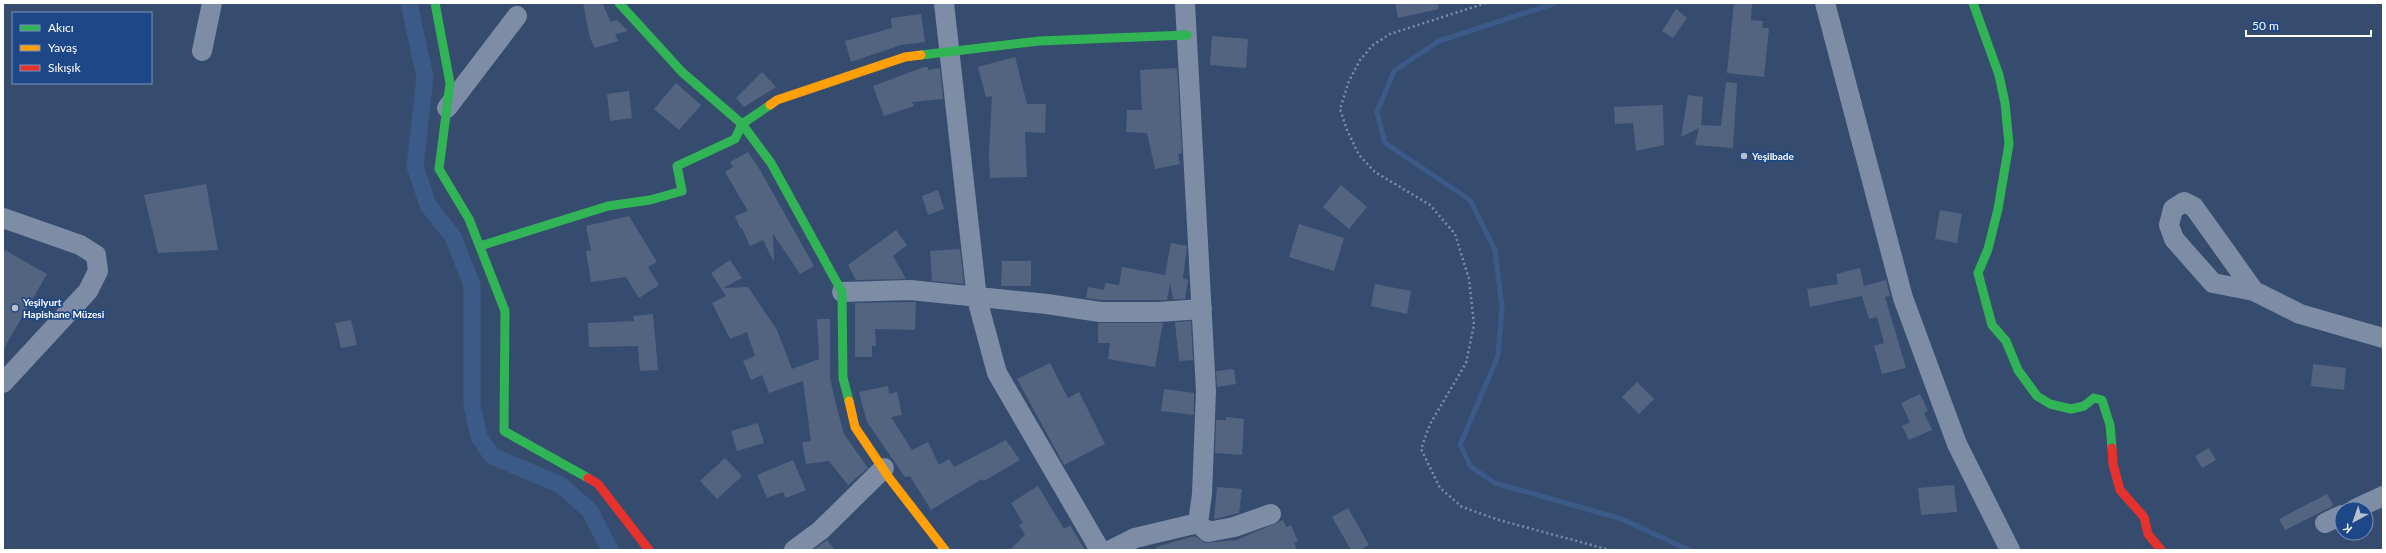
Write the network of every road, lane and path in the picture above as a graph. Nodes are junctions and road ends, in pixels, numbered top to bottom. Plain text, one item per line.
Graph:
1 (212, 3) edge
2 (435, 3) edge
3 (619, 3) edge
4 (944, 3) edge
5 (1185, 3) edge
6 (1486, 3) edge
7 (1825, 3) edge
8 (1973, 3) edge
9 (518, 16) dead end
10 (1187, 34) junction
11 (202, 51) dead end
12 (950, 52) junction
13 (447, 108) junction
14 (742, 124) junction
15 (3, 218) edge
16 (480, 246) junction
17 (842, 292) junction
18 (2254, 292) junction
19 (977, 299) junction
20 (1202, 309) junction
21 (2383, 338) edge
22 (3, 383) edge
23 (884, 468) junction
24 (2383, 496) edge
25 (2372, 501) edge
26 (1271, 514) dead end
27 (1198, 523) junction
28 (649, 550) edge
29 (794, 550) edge
30 (946, 550) edge
31 (1100, 550) edge
32 (1111, 550) edge
33 (1610, 550) edge
34 (2010, 550) edge
35 (2161, 550) edge

1 - 11 street
2 - 13 street
3 - 14 street
4 - 12 street
5 - 10 street
6 - 33 path
7 - 34 street
8 - 35 street
9 - 13 street
10 - 12 street
10 - 20 street
12 - 14 street
12 - 19 street
13 - 16 street
14 - 16 street
14 - 17 street
15 - 22 street
16 - 28 street
17 - 19 street
17 - 23 street
18 - 18 street
18 - 21 street
19 - 20 street
19 - 31 street
20 - 27 street
23 - 29 street
23 - 30 street
24 - 25 street
26 - 27 street
27 - 32 street

